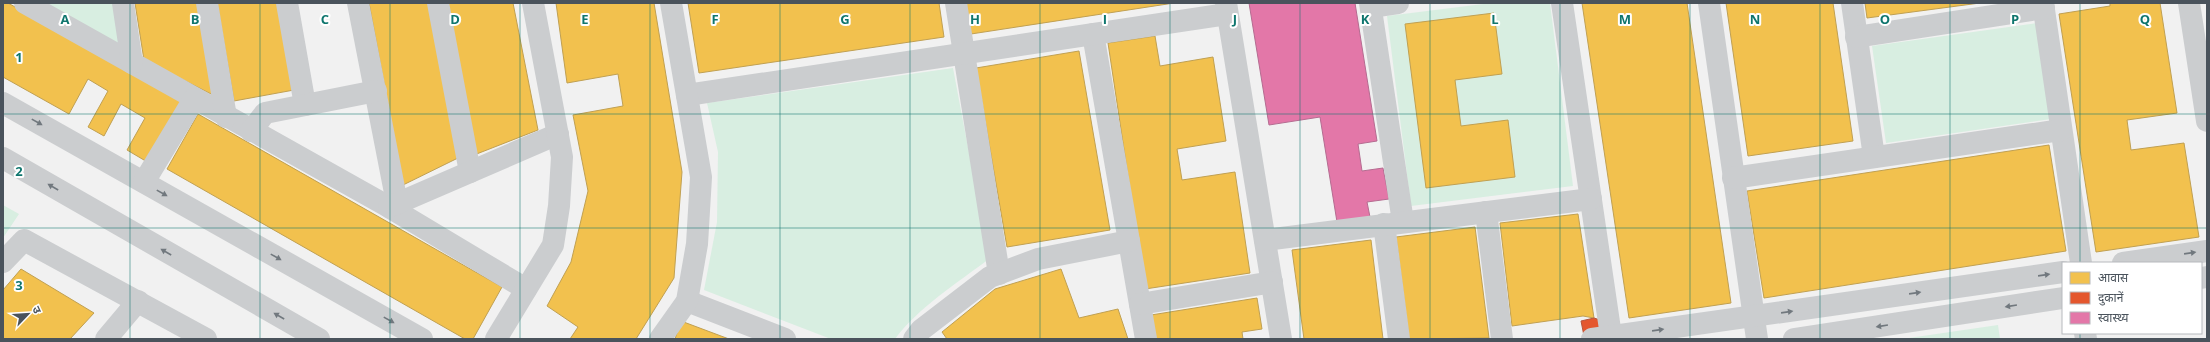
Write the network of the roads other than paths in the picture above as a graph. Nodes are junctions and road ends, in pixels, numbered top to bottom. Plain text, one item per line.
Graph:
1 (25, 3) edge
2 (123, 3) edge
3 (207, 3) edge
4 (287, 3) edge
5 (358, 3) edge
6 (438, 3) edge
7 (533, 3) edge
8 (671, 3) edge
9 (956, 3) edge
10 (1398, 3) edge
11 (1562, 3) edge
12 (1709, 3) edge
13 (1852, 3) edge
14 (2189, 3) edge
15 (1371, 5) edge
16 (2043, 6) edge
17 (1226, 8) edge
18 (1093, 34) junction
19 (1856, 37) junction
20 (964, 53) junction
21 (132, 63) junction
22 (376, 91) junction
23 (687, 95) junction
24 (194, 99) junction
25 (3, 103) edge
26 (305, 105) junction
27 (226, 117) junction
28 (2207, 121) edge
29 (2061, 130) junction
30 (251, 131) junction
31 (558, 134) junction
32 (1874, 157) junction
33 (3, 158) edge
34 (470, 172) junction
35 (1733, 178) junction
36 (144, 182) junction
37 (1591, 199) junction
38 (393, 205) junction
39 (1486, 212) junction
40 (1394, 223) junction
41 (1265, 240) junction
42 (1129, 241) junction
43 (2207, 251) edge
44 (3, 262) edge
45 (2080, 262) edge
46 (2130, 262) edge
47 (2062, 272) edge
48 (999, 274) junction
49 (1272, 282) junction
50 (526, 289) junction
51 (2062, 298) edge
52 (138, 301) junction
53 (687, 301) junction
54 (1140, 304) junction
55 (1753, 317) junction
56 (314, 338) edge
57 (1601, 338) edge
58 (106, 339) edge
59 (206, 339) edge
60 (422, 339) edge
61 (496, 339) edge
62 (660, 339) edge
63 (785, 339) edge
64 (914, 339) edge
65 (1146, 339) edge
66 (1281, 339) edge
67 (1399, 339) edge
68 (1502, 339) edge
69 (1756, 339) edge
70 (1794, 339) edge

1 - 21 street
2 - 21 street
3 - 27 street
4 - 26 street
5 - 22 street
6 - 34 street
7 - 31 street
8 - 23 street
9 - 20 street
10 - 15 street
11 - 37 street
12 - 35 street
13 - 19 street
14 - 28 street
15 - 40 street
16 - 19 street
16 - 29 street
17 - 18 street
17 - 41 street
18 - 20 street
18 - 42 street
19 - 32 street
20 - 23 street
20 - 48 street
21 - 24 street
22 - 26 street
22 - 38 street
23 - 53 street
24 - 27 street
24 - 36 street
25 -> 36 street
26 - 30 street
27 - 30 street
29 - 32 street
29 - 45 street
30 - 38 street
31 - 34 street
31 - 50 street
32 - 35 street
56 -> 33 street
34 - 38 street
35 - 55 street
36 -> 60 street
37 - 39 street
37 - 57 street
38 - 50 street
39 - 40 street
39 - 68 street
40 - 41 street
40 - 67 street
41 - 49 street
42 - 48 street
42 - 54 street
46 -> 43 street
44 - 52 street
55 -> 47 street
48 - 64 street
49 - 54 street
49 - 66 street
50 - 61 street
51 -> 70 street
52 - 58 street
52 - 59 street
53 - 62 street
53 - 63 street
54 - 65 street
57 -> 55 street
55 - 69 street

